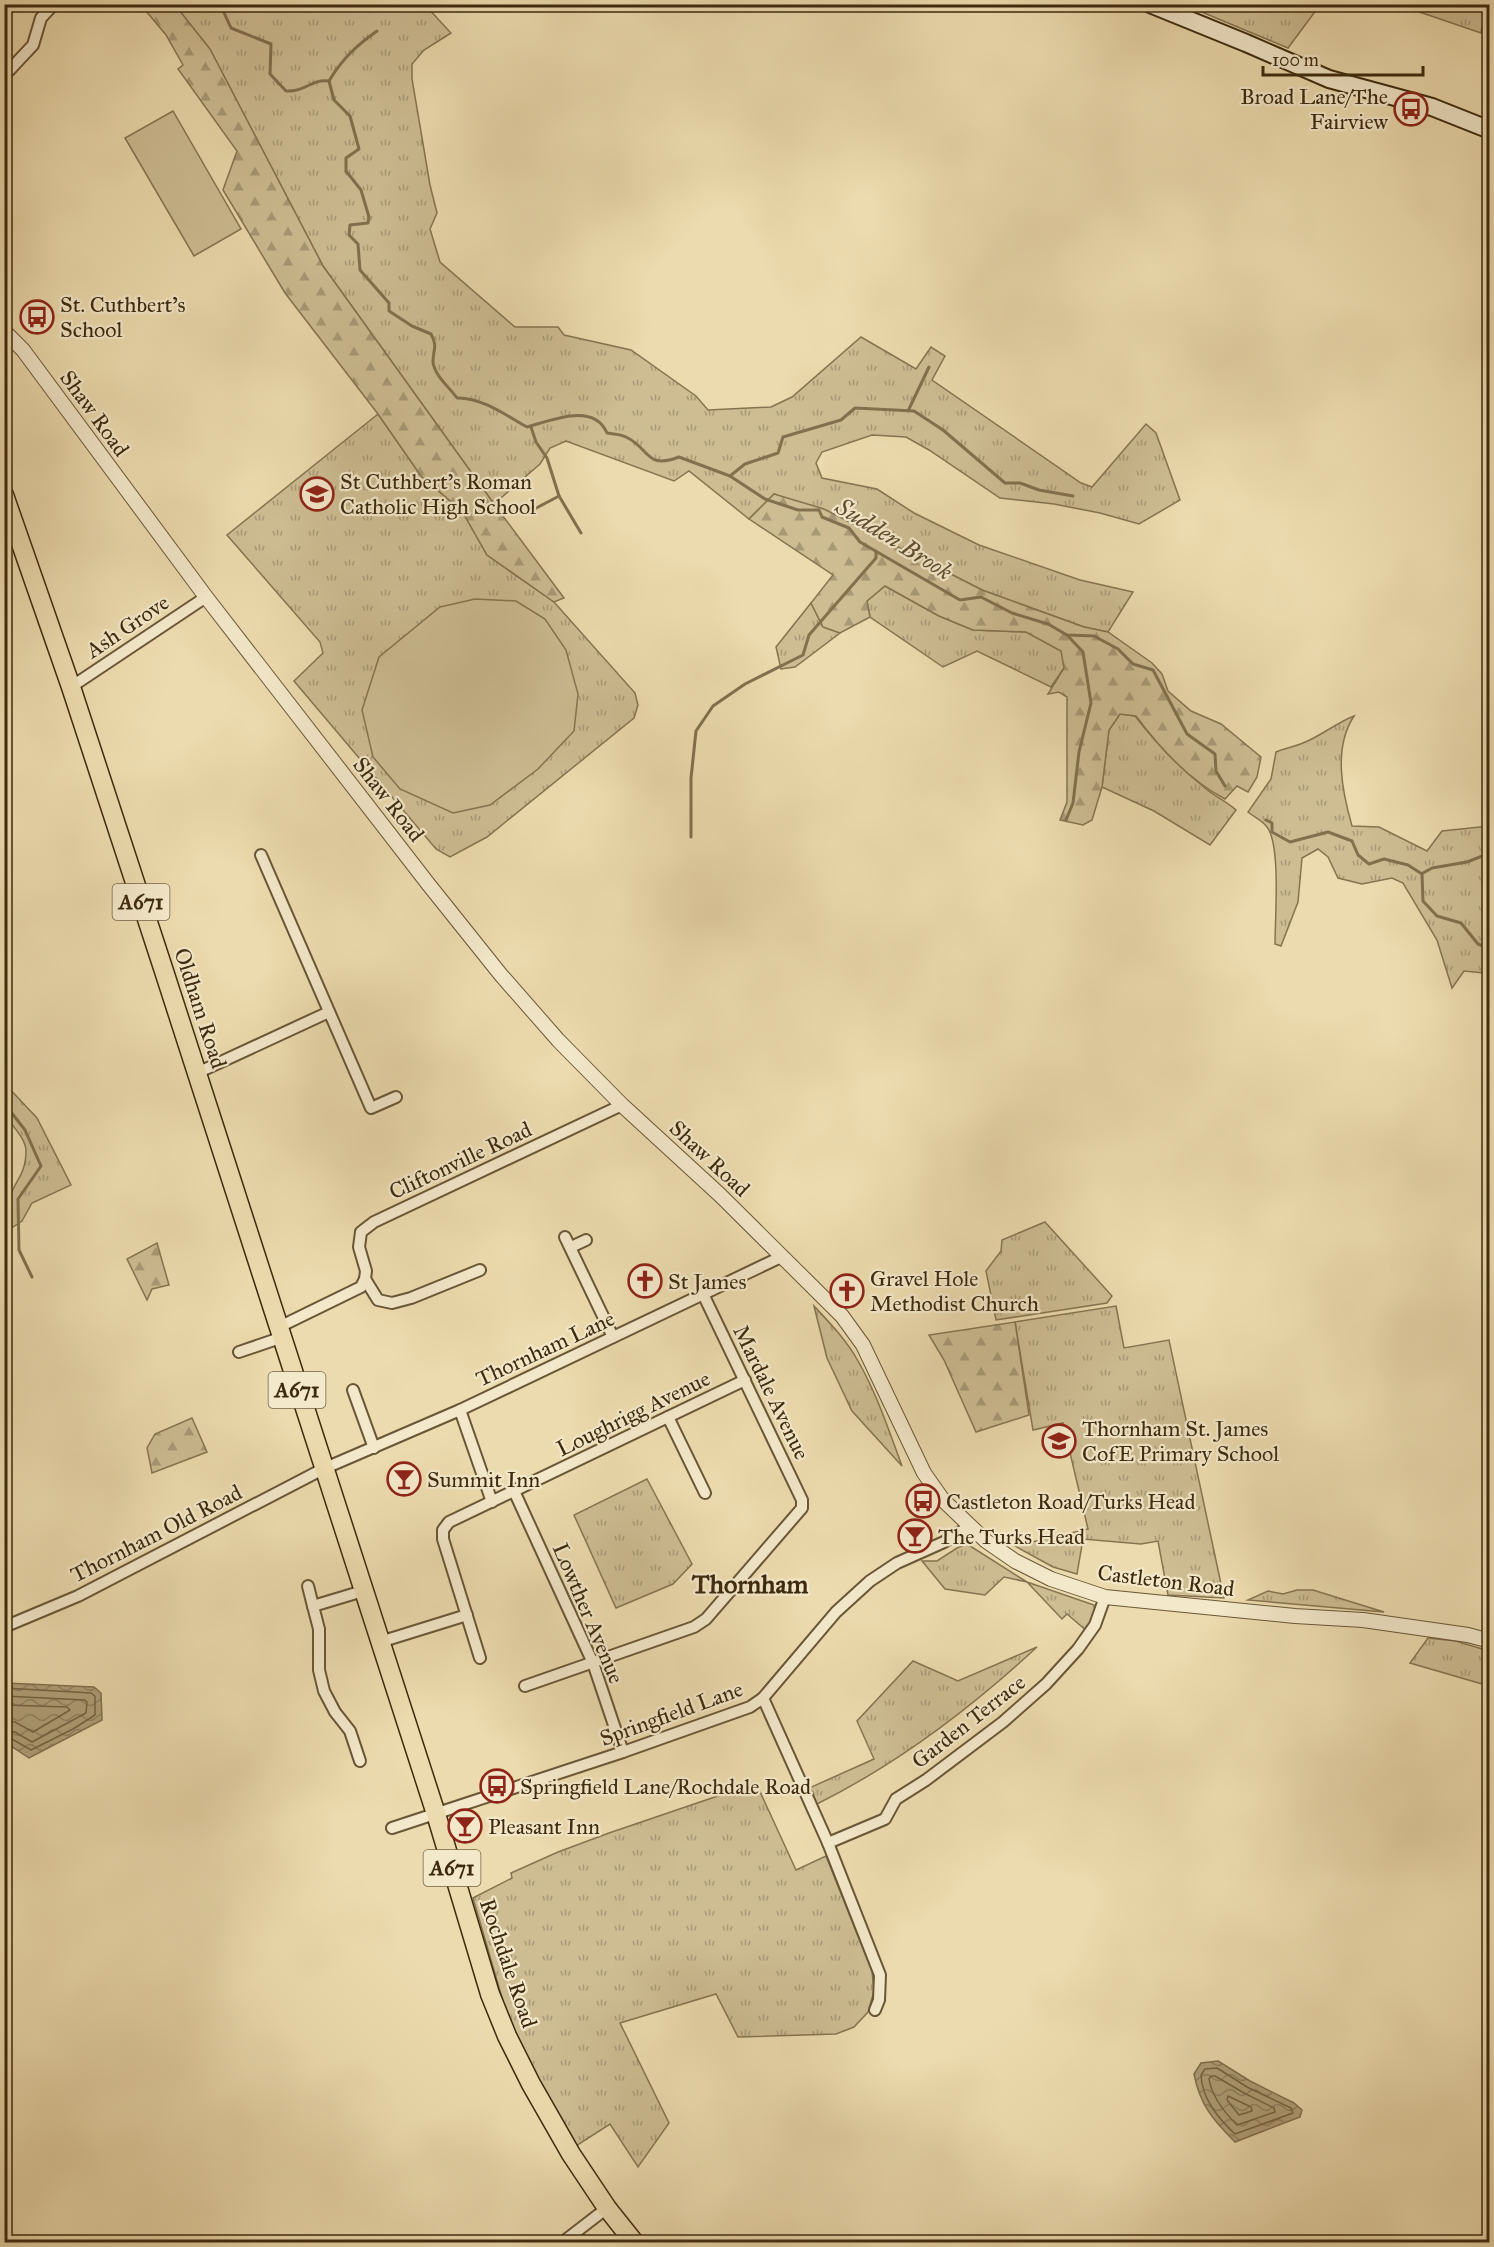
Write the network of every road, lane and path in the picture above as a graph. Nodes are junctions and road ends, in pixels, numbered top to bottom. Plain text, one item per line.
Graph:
1 (54, 4) edge
2 (1150, 4) edge
3 (4, 76) edge
4 (1490, 130) edge
5 (4, 331) edge
6 (4, 495) edge
7 (206, 597) junction
8 (71, 687) junction
9 (261, 855) dead end
10 (329, 1012) junction
11 (197, 1073) junction
12 (396, 1097) dead end
13 (622, 1105) junction
14 (565, 1237) dead end
15 (586, 1240) dead end
16 (571, 1247) junction
17 (781, 1257) junction
18 (480, 1270) dead end
19 (364, 1279) junction
20 (703, 1294) junction
21 (279, 1333) junction
22 (614, 1337) junction
23 (239, 1352) dead end
24 (745, 1380) junction
25 (353, 1390) dead end
26 (460, 1410) junction
27 (668, 1417) junction
28 (374, 1448) junction
29 (323, 1469) junction
30 (514, 1491) junction
31 (705, 1493) dead end
32 (492, 1502) junction
33 (970, 1526) junction
34 (308, 1586) dead end
35 (363, 1591) junction
36 (1105, 1597) junction
37 (314, 1606) junction
38 (467, 1615) junction
39 (4, 1628) edge
40 (1490, 1641) edge
41 (380, 1642) junction
42 (480, 1658) dead end
43 (593, 1663) junction
44 (525, 1686) dead end
45 (763, 1698) junction
46 (623, 1752) junction
47 (360, 1761) dead end
48 (436, 1814) junction
49 (392, 1828) dead end
50 (828, 1843) junction
51 (875, 2010) dead end
52 (607, 2208) junction
53 (563, 2242) edge
54 (634, 2242) edge

1 - 3 street
2 - 4 main road
5 - 7 street, Shaw Road
6 - 8 main road, Oldham Road / A671
7 - 8 street, Ash Grove
7 - 13 street, Shaw Road
8 - 11 main road, Oldham Road / A671
9 - 10 street
10 - 11 street
10 - 12 street
11 - 21 main road, Oldham Road / A671
13 - 17 street, Shaw Road
13 - 19 street, Cliftonville Road
14 - 16 street
15 - 16 street
16 - 22 street
17 - 20 street, Thornham Lane
17 - 33 street, Castleton Road
18 - 19 street
19 - 21 street
20 - 22 street, Thornham Lane
20 - 24 street, Mardale Avenue
21 - 23 street
21 - 29 main road, Oldham Road / A671
22 - 26 street, Thornham Lane
24 - 27 street, Loughrigg Avenue
24 - 43 street, Mardale Avenue
25 - 28 street
26 - 28 street, Thornham Lane
26 - 32 street
27 - 30 street, Loughrigg Avenue
27 - 31 street
28 - 29 street, Thornham Lane
29 - 35 main road, Rochdale Road / A671
29 - 39 street, Thornham Old Road
30 - 32 street, Loughrigg Avenue
30 - 43 street, Lowther Avenue
32 - 38 street, Loughrigg Avenue
33 - 36 street, Castleton Road
33 - 45 street, Springfield Lane
34 - 37 street
35 - 37 street
35 - 41 main road, Rochdale Road / A671
36 - 40 street, Castleton Road
36 - 50 street, Garden Terrace
37 - 47 street
38 - 41 street
38 - 42 street
41 - 48 main road, Rochdale Road / A671
43 - 44 street
43 - 46 street, Lowther Avenue
45 - 46 street, Springfield Lane
45 - 50 street
46 - 48 street, Springfield Lane
48 - 49 street, Springfield Lane
48 - 52 main road, Rochdale Road / A671
50 - 51 street
52 - 53 street
52 - 54 main road, Rochdale Road / A671

